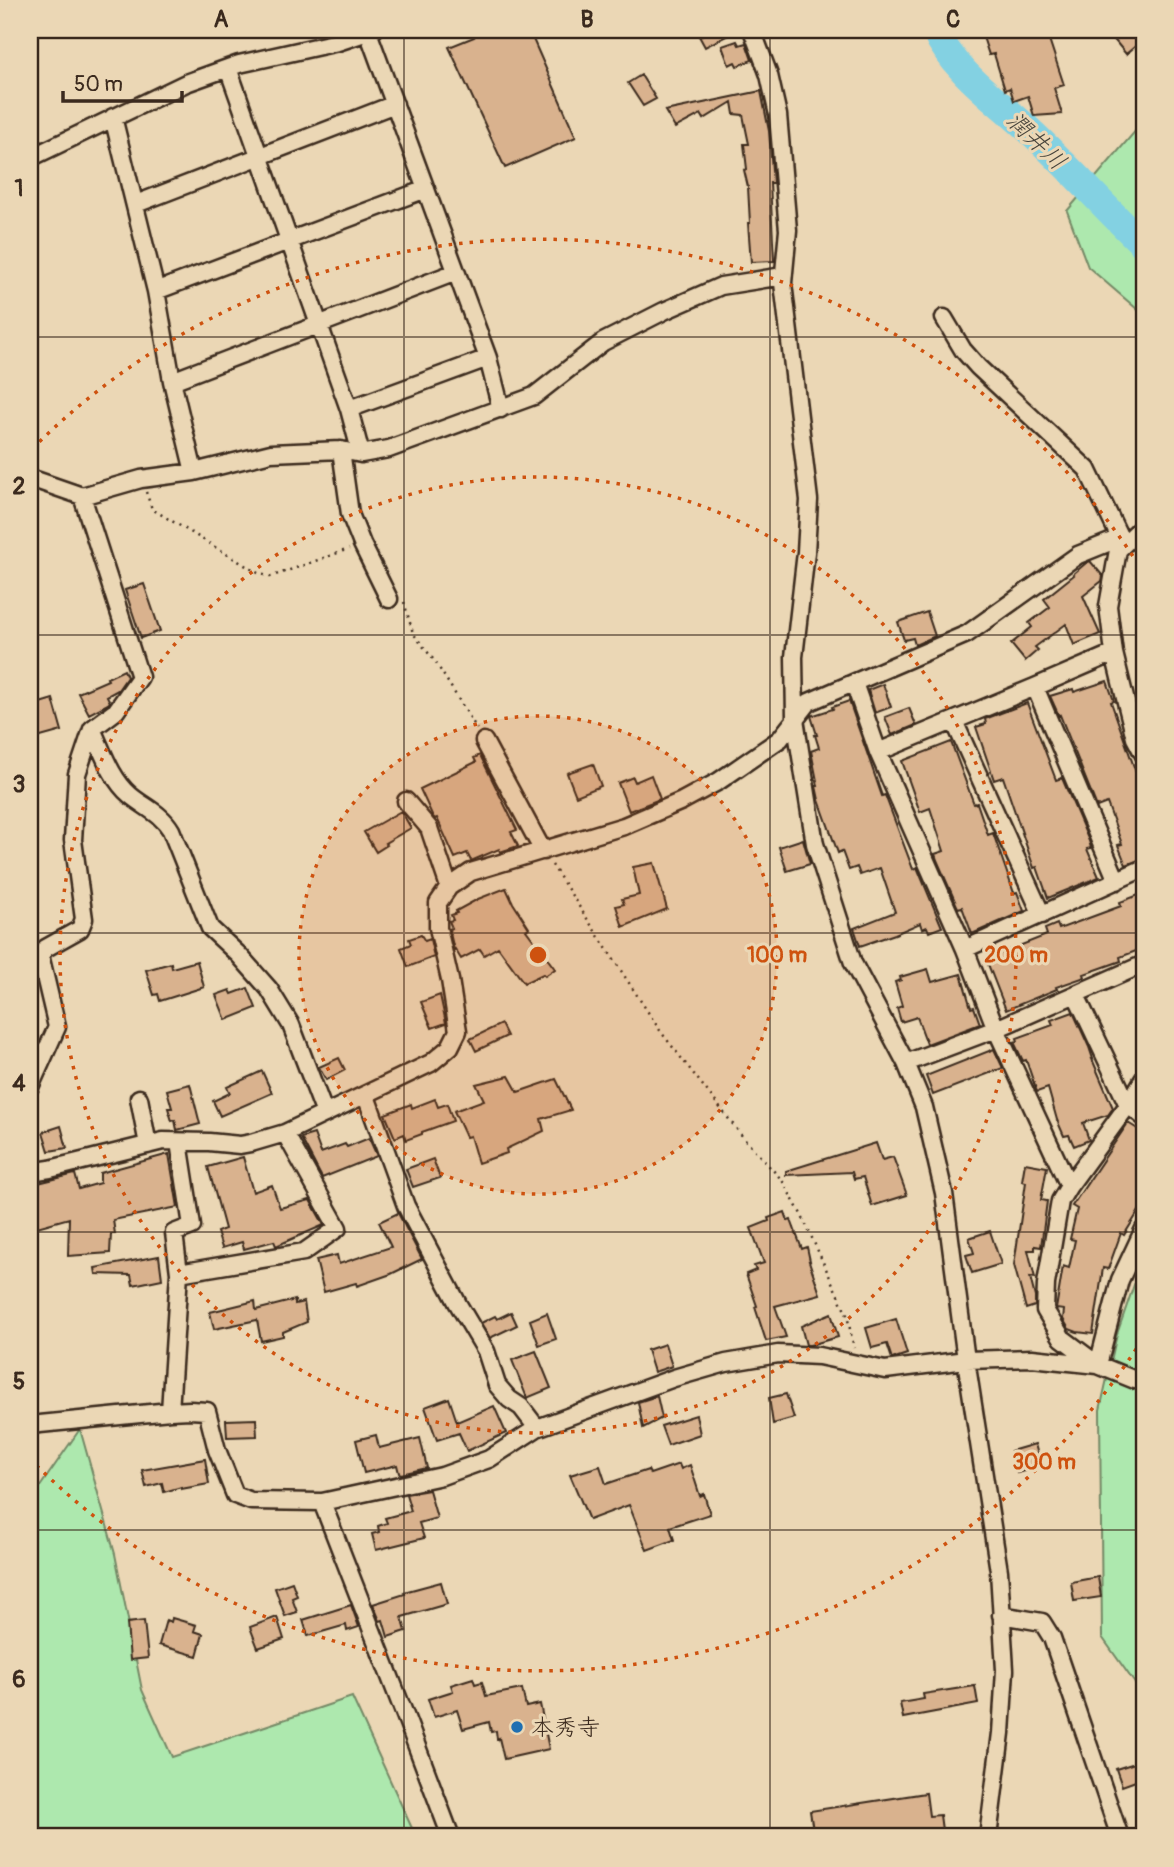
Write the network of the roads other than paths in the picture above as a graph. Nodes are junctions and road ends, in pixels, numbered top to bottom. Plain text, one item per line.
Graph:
1 (752, 30) edge
2 (371, 31) edge
3 (228, 68) junction
4 (395, 104) junction
5 (113, 117) junction
6 (260, 157) junction
7 (30, 158) edge
8 (426, 189) junction
9 (136, 204) junction
10 (290, 241) junction
11 (456, 272) junction
12 (783, 276) junction
13 (156, 291) junction
14 (944, 318) dead end
15 (319, 324) junction
16 (488, 358) junction
17 (172, 381) junction
18 (349, 409) junction
19 (501, 409) junction
20 (341, 450) junction
21 (361, 454) junction
22 (194, 472) junction
23 (30, 478) edge
24 (82, 496) junction
25 (1144, 525) edge
26 (1119, 544) junction
27 (389, 599) road end
28 (1114, 653) junction
29 (854, 683) junction
30 (1035, 687) junction
31 (795, 719) junction
32 (954, 721) junction
33 (92, 729) junction
34 (484, 741) road end
35 (878, 752) junction
36 (1144, 755) edge
37 (406, 801) dead end
38 (543, 851) junction
39 (1144, 868) edge
40 (1117, 881) junction
41 (449, 887) junction
42 (1042, 915) junction
43 (965, 948) junction
44 (1144, 964) edge
45 (1076, 995) junction
46 (996, 1029) junction
47 (906, 1063) junction
48 (1144, 1078) edge
49 (30, 1087) edge
50 (366, 1096) junction
51 (139, 1098) dead end
52 (1128, 1105) junction
53 (325, 1114) junction
54 (1144, 1117) edge
55 (285, 1133) junction
56 (179, 1142) junction
57 (148, 1145) junction
58 (30, 1172) edge
59 (1069, 1186) junction
60 (1144, 1229) edge
61 (179, 1273) junction
62 (966, 1360) junction
63 (1098, 1365) junction
64 (1140, 1381) edge
65 (170, 1411) junction
66 (30, 1424) edge
67 (537, 1428) junction
68 (323, 1502) junction
69 (1001, 1615) junction
70 (451, 1837) edge
71 (988, 1837) edge
72 (1120, 1837) edge

1 - 12 street
2 - 3 street
2 - 4 street
3 - 5 street
3 - 6 street
4 - 6 street
4 - 8 street
5 - 7 street
5 - 9 street
6 - 9 street
6 - 10 street
8 - 10 street
8 - 11 street
9 - 13 street
10 - 13 street
10 - 15 street
11 - 15 street
11 - 16 street
12 - 19 street
12 - 31 street
13 - 17 street
14 - 26 street
15 - 17 street
15 - 18 street
16 - 18 street
16 - 19 street
17 - 22 street
18 - 21 street
19 - 21 street
20 - 21 street
20 - 22 street
20 - 27 street
22 - 24 street
23 - 24 street
24 - 33 street
25 - 26 street
26 - 28 street
26 - 29 street
28 - 30 street
28 - 36 street
29 - 31 street
29 - 35 street
30 - 32 street
30 - 40 street
31 - 38 street
31 - 47 street
32 - 35 street
32 - 42 street
33 - 49 street
33 - 53 street
34 - 38 street
35 - 43 street
37 - 41 street
38 - 41 street
39 - 40 street
40 - 42 street
41 - 50 street
42 - 43 street
43 - 46 street
44 - 45 street
45 - 46 street
45 - 52 street
46 - 47 street
46 - 59 street
47 - 62 street
48 - 52 street
50 - 53 street
50 - 67 street
51 - 57 street
52 - 54 street
52 - 59 street
53 - 55 street
55 - 56 street
55 - 61 street
56 - 57 street
56 - 61 street
57 - 58 street
59 - 63 street
60 - 63 street
61 - 65 street
62 - 63 street
62 - 67 street
62 - 69 street
63 - 64 street
65 - 66 street
65 - 68 street
67 - 68 street
68 - 70 street
69 - 71 street
69 - 72 street

